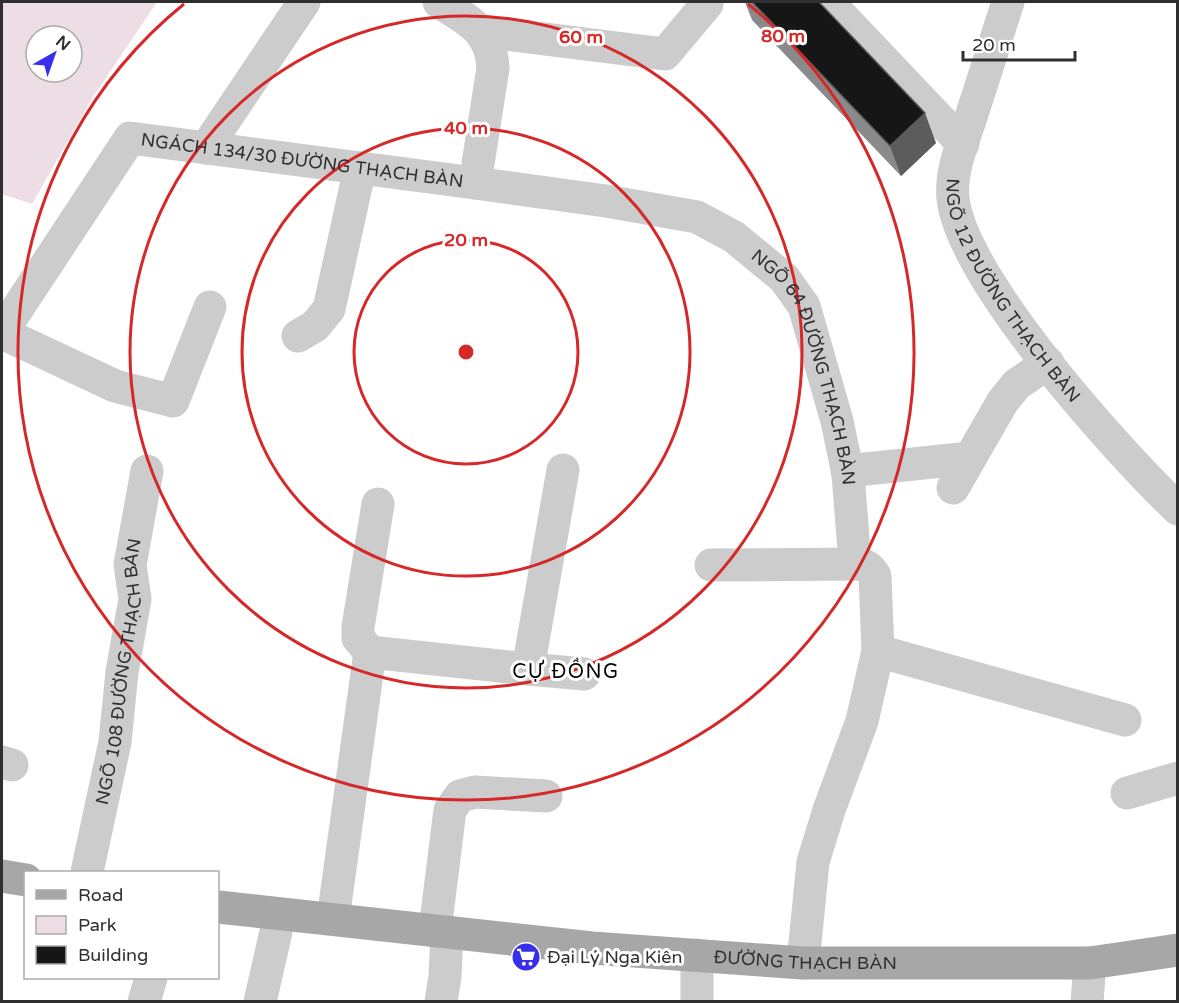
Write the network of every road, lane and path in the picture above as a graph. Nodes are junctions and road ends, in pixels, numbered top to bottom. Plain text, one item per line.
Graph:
1 (304, 2) edge
2 (828, 2) edge
3 (1008, 2) edge
4 (448, 4) edge
5 (707, 4) dead end
6 (481, 31) junction
7 (963, 144) junction
8 (206, 148) junction
9 (360, 168) junction
10 (475, 183) junction
11 (210, 307) dead end
12 (2, 332) edge
13 (298, 336) dead end
14 (1048, 363) junction
15 (970, 458) junction
16 (563, 470) dead end
17 (147, 471) dead end
18 (847, 471) junction
19 (953, 488) dead end
20 (378, 504) dead end
21 (1178, 509) edge
22 (855, 564) junction
23 (711, 565) dead end
24 (878, 651) junction
25 (369, 652) junction
26 (528, 669) junction
27 (584, 674) dead end
28 (1125, 720) dead end
29 (1178, 778) edge
30 (1127, 793) dead end
31 (546, 796) dead end
32 (87, 871) edge
33 (2, 876) edge
34 (24, 880) edge
35 (219, 907) edge
36 (280, 914) junction
37 (333, 919) junction
38 (441, 931) junction
39 (1178, 950) edge
40 (697, 955) junction
41 (803, 963) junction
42 (1090, 963) junction
43 (151, 979) edge
44 (144, 1002) edge
45 (260, 1002) edge
46 (441, 1002) edge
47 (697, 1002) edge
48 (1087, 1002) edge

1 - 8 street
2 - 7 street
3 - 7 street, NGÕ 12 ĐƯỜNG THẠCH BÀN
4 - 6 street
5 - 6 street
6 - 10 street
7 - 14 street, NGÕ 12 ĐƯỜNG THẠCH BÀN
8 - 9 street, NGÁCH 134/30 ĐƯỜNG THẠCH BÀN
8 - 12 street, NGÁCH 134/30 ĐƯỜNG THẠCH BÀN
9 - 10 street, NGÁCH 134/30 ĐƯỜNG THẠCH BÀN
9 - 13 street
10 - 18 street, NGÕ 64 ĐƯỜNG THẠCH BÀN
11 - 12 street
14 - 15 street
14 - 21 street, NGÕ 12 ĐƯỜNG THẠCH BÀN
15 - 18 street
15 - 19 street
16 - 26 street
17 - 32 street, NGÕ 108 ĐƯỜNG THẠCH BÀN
18 - 22 street, NGÕ 64 ĐƯỜNG THẠCH BÀN
20 - 25 street
22 - 23 street
22 - 24 street
24 - 28 street
24 - 41 street
25 - 26 street
25 - 37 street
26 - 27 street
29 - 30 street
31 - 38 street
33 - 34 main road
35 - 36 main road, ĐƯỜNG THẠCH BÀN
36 - 37 main road, ĐƯỜNG THẠCH BÀN
36 - 45 street
37 - 38 main road, ĐƯỜNG THẠCH BÀN
38 - 40 main road, ĐƯỜNG THẠCH BÀN
38 - 46 street
39 - 42 main road, ĐƯỜNG THẠCH BÀN
40 - 41 main road, ĐƯỜNG THẠCH BÀN
40 - 47 street
41 - 42 main road, ĐƯỜNG THẠCH BÀN
42 - 48 street
43 - 44 street

